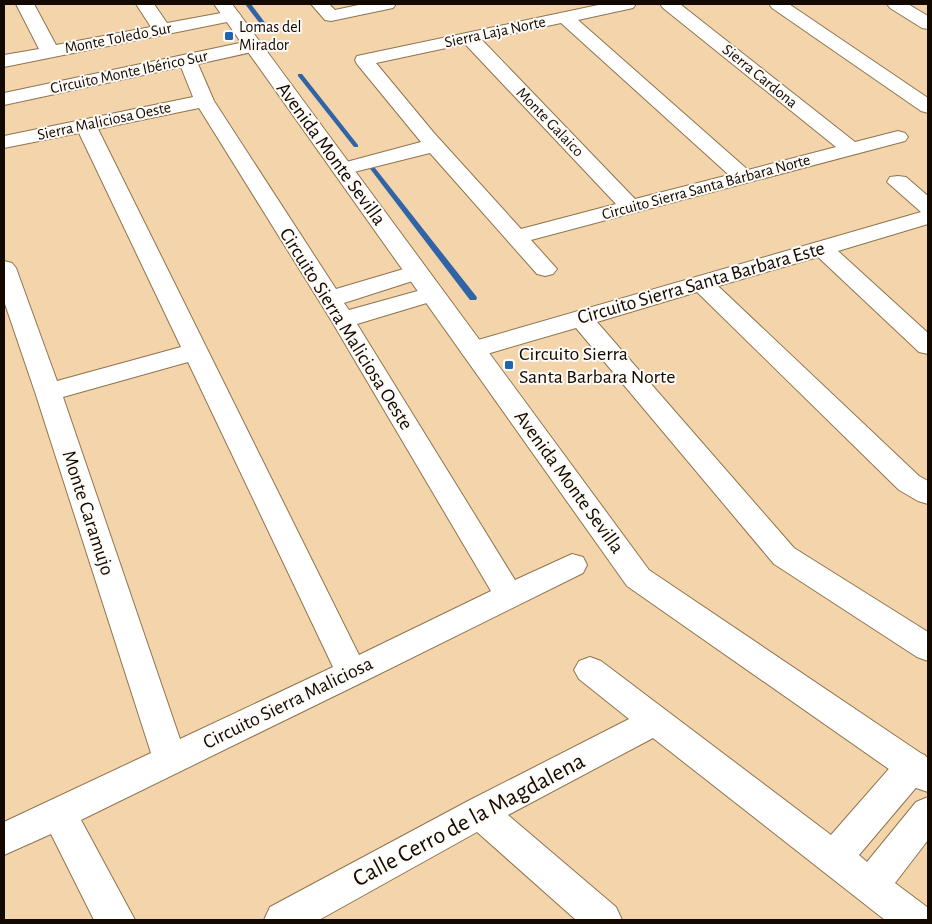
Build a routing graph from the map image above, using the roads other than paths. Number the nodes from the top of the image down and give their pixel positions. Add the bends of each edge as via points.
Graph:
1 (25, 4) edge
2 (145, 4) edge
3 (387, 4) edge
4 (627, 4) edge
5 (669, 4) edge
6 (778, 4) edge
7 (896, 4) edge
8 (228, 10) edge
9 (326, 10) edge
10 (564, 18) junction
11 (928, 24) edge
12 (162, 30) junction
13 (469, 38) junction
14 (254, 46) junction
15 (50, 52) junction
16 (187, 60) junction
17 (4, 61) edge
18 (4, 99) edge
19 (204, 101) junction
20 (928, 107) edge
21 (85, 124) junction
22 (898, 137) dead end
23 (431, 141) junction
24 (4, 142) edge
25 (851, 149) junction
26 (339, 164) junction
27 (744, 177) junction
28 (898, 182) dead end
29 (631, 207) junction
30 (928, 207) edge
31 (928, 217) edge
32 (515, 237) junction
33 (822, 248) junction
34 (4, 268) edge
35 (545, 269) dead end
36 (417, 272) junction
37 (701, 283) junction
38 (432, 294) junction
39 (330, 298) junction
40 (581, 318) junction
41 (343, 320) junction
42 (928, 346) edge
43 (473, 350) junction
44 (197, 351) junction
45 (48, 392) junction
46 (928, 494) edge
47 (572, 565) dead end
48 (508, 596) junction
49 (928, 648) edge
50 (590, 670) dead end
51 (352, 673) junction
52 (655, 721) junction
53 (170, 760) junction
54 (920, 772) edge
55 (480, 812) junction
56 (59, 813) junction
57 (928, 813) edge
58 (4, 839) edge
59 (833, 859) junction
60 (869, 887) junction
61 (116, 920) edge
62 (283, 920) edge
63 (604, 920) edge
64 (914, 920) edge

1 - 15 street
2 - 12 street
3 - 9 street
4 - 10 street, Sierra Laja Norte
5 - 25 street, Sierra Cardona
6 - 20 street
7 - 11 street
8 - 12 street, Monte Toledo Sur
8 - 14 street, Avenida Monte Sevilla
10 - 13 street, Sierra Laja Norte
10 - 27 street
12 - 15 street, Monte Toledo Sur
13 - 23 street, Sierra Laja Norte via 364,60
13 - 29 street, Monte Galaico
14 - 16 street, Circuito Monte Ibérico Sur
14 - 26 street, Avenida Monte Sevilla
15 - 17 street, Monte Toledo Sur
16 - 18 street, Circuito Monte Ibérico Sur
16 - 19 street, Circuito Sierra Maliciosa Oeste
19 - 21 street, Sierra Maliciosa Oeste
19 - 39 street, Circuito Sierra Maliciosa Oeste
21 - 24 street, Sierra Maliciosa Oeste
21 - 44 street
22 - 25 street, Circuito Sierra Santa Bárbara Norte
23 - 26 street
23 - 32 street
25 - 27 street, Circuito Sierra Santa Bárbara Norte
26 - 36 street, Avenida Monte Sevilla
27 - 29 street, Circuito Sierra Santa Bárbara Norte
28 - 30 street
29 - 32 street, Circuito Sierra Santa Bárbara Norte
31 - 33 street, Circuito Sierra Santa Barbara Este
32 - 35 street
33 - 37 street, Circuito Sierra Santa Barbara Este
33 - 42 street
34 - 45 street, Monte Caramujo
36 - 38 street, Avenida Monte Sevilla
36 - 39 street
37 - 40 street, Circuito Sierra Santa Barbara Este
37 - 46 street via 909,483
38 - 41 street
38 - 43 street, Avenida Monte Sevilla
39 - 41 street, Circuito Sierra Maliciosa Oeste
40 - 43 street, Circuito Sierra Santa Barbara Este
40 - 49 street via 784,556
41 - 48 street, Circuito Sierra Maliciosa Oeste
43 - 54 street, Avenida Monte Sevilla via 638,578
44 - 45 street
44 - 51 street
45 - 53 street, Monte Caramujo
47 - 48 street, Circuito Sierra Maliciosa
48 - 51 street, Circuito Sierra Maliciosa
50 - 52 street
51 - 53 street, Circuito Sierra Maliciosa
52 - 55 street, Calle Cerro de la Magdalena
52 - 59 street
53 - 56 street, Circuito Sierra Maliciosa
54 - 59 street
55 - 62 street, Calle Cerro de la Magdalena
55 - 63 street
56 - 58 street, Circuito Sierra Maliciosa
56 - 61 street
57 - 60 street
59 - 60 street
60 - 64 street

